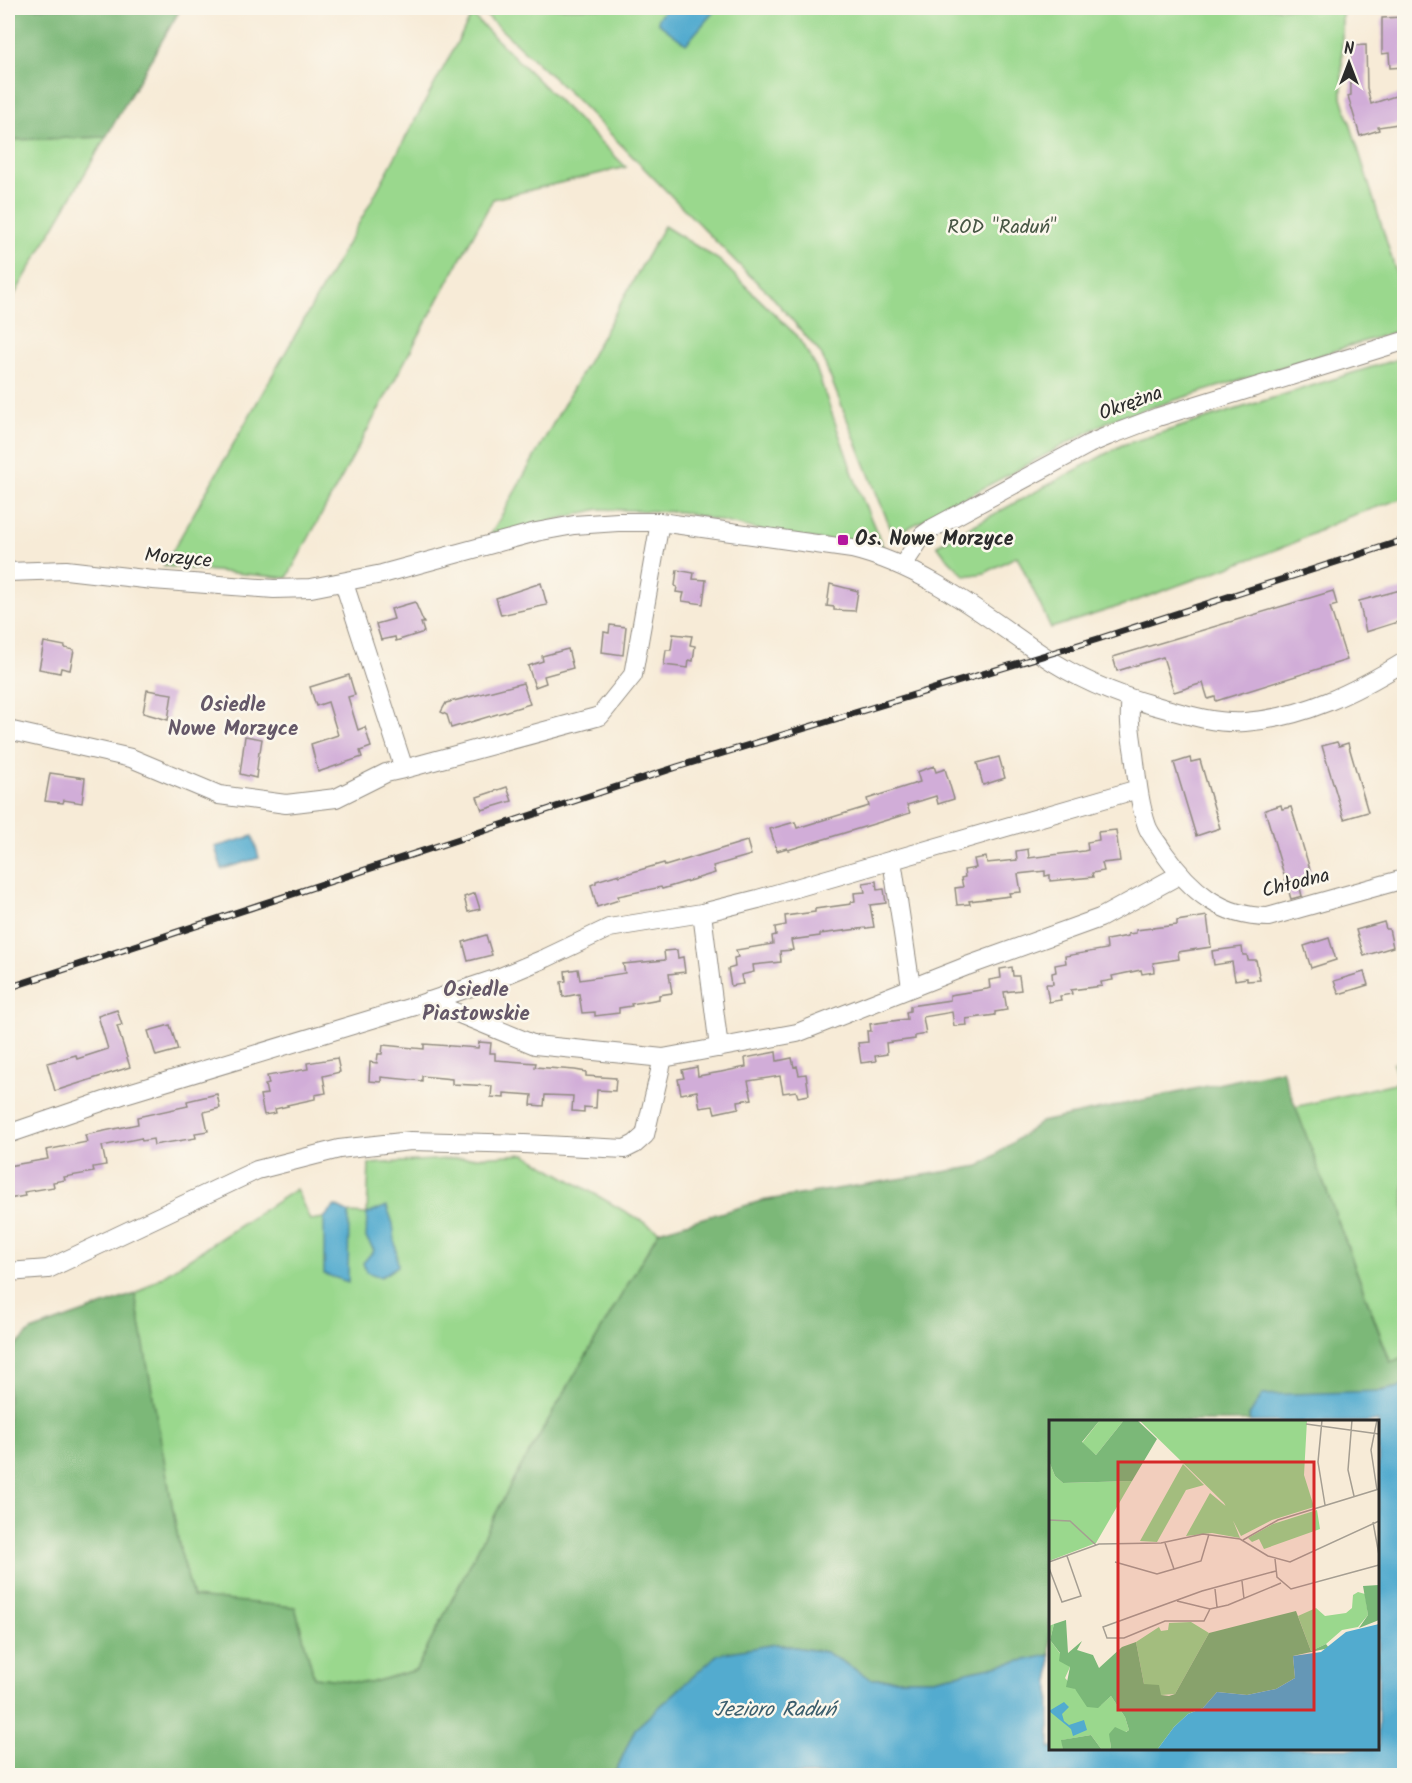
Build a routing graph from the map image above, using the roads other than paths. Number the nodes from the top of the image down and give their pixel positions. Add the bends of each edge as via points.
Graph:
1 (1404, 341) edge
2 (660, 522) junction
3 (903, 565) junction
4 (8, 572) edge
5 (344, 583) junction
6 (1404, 662) edge
7 (1131, 699) junction
8 (8, 730) edge
9 (404, 769) junction
10 (1138, 789) junction
11 (892, 860) junction
12 (1179, 875) junction
13 (1404, 879) edge
14 (702, 912) junction
15 (911, 987) junction
16 (428, 1001) junction
17 (719, 1048) junction
18 (663, 1058) junction
19 (8, 1134) edge
20 (8, 1272) edge

1 - 3 street, Okrężna via 1158,417 1089,444 933,528 923,535
2 - 3 street, Morzyce via 852,549
2 - 5 street, Morzyce via 574,525 536,532
2 - 9 street via 633,675 600,716
3 - 7 street, Morzyce via 1081,679
4 - 5 street, Morzyce via 66,570 274,589
5 - 9 street
6 - 7 street, Morzyce via 1363,687 1317,706 1244,722 1188,716
7 - 10 street, Chłodna via 1128,713
8 - 9 street via 130,758 219,795 286,804 336,798 386,773
10 - 11 street
10 - 12 street, Chłodna via 1148,828
11 - 14 street
11 - 15 street
12 - 13 street, Chłodna via 1208,900 1252,917 1268,917
12 - 15 street via 1100,918
14 - 16 street via 609,928 527,966
14 - 17 street
15 - 17 street via 797,1033
16 - 18 street via 535,1045
16 - 19 street
17 - 18 street
18 - 20 street via 645,1135 625,1149 411,1141 339,1149 257,1170 48,1269

